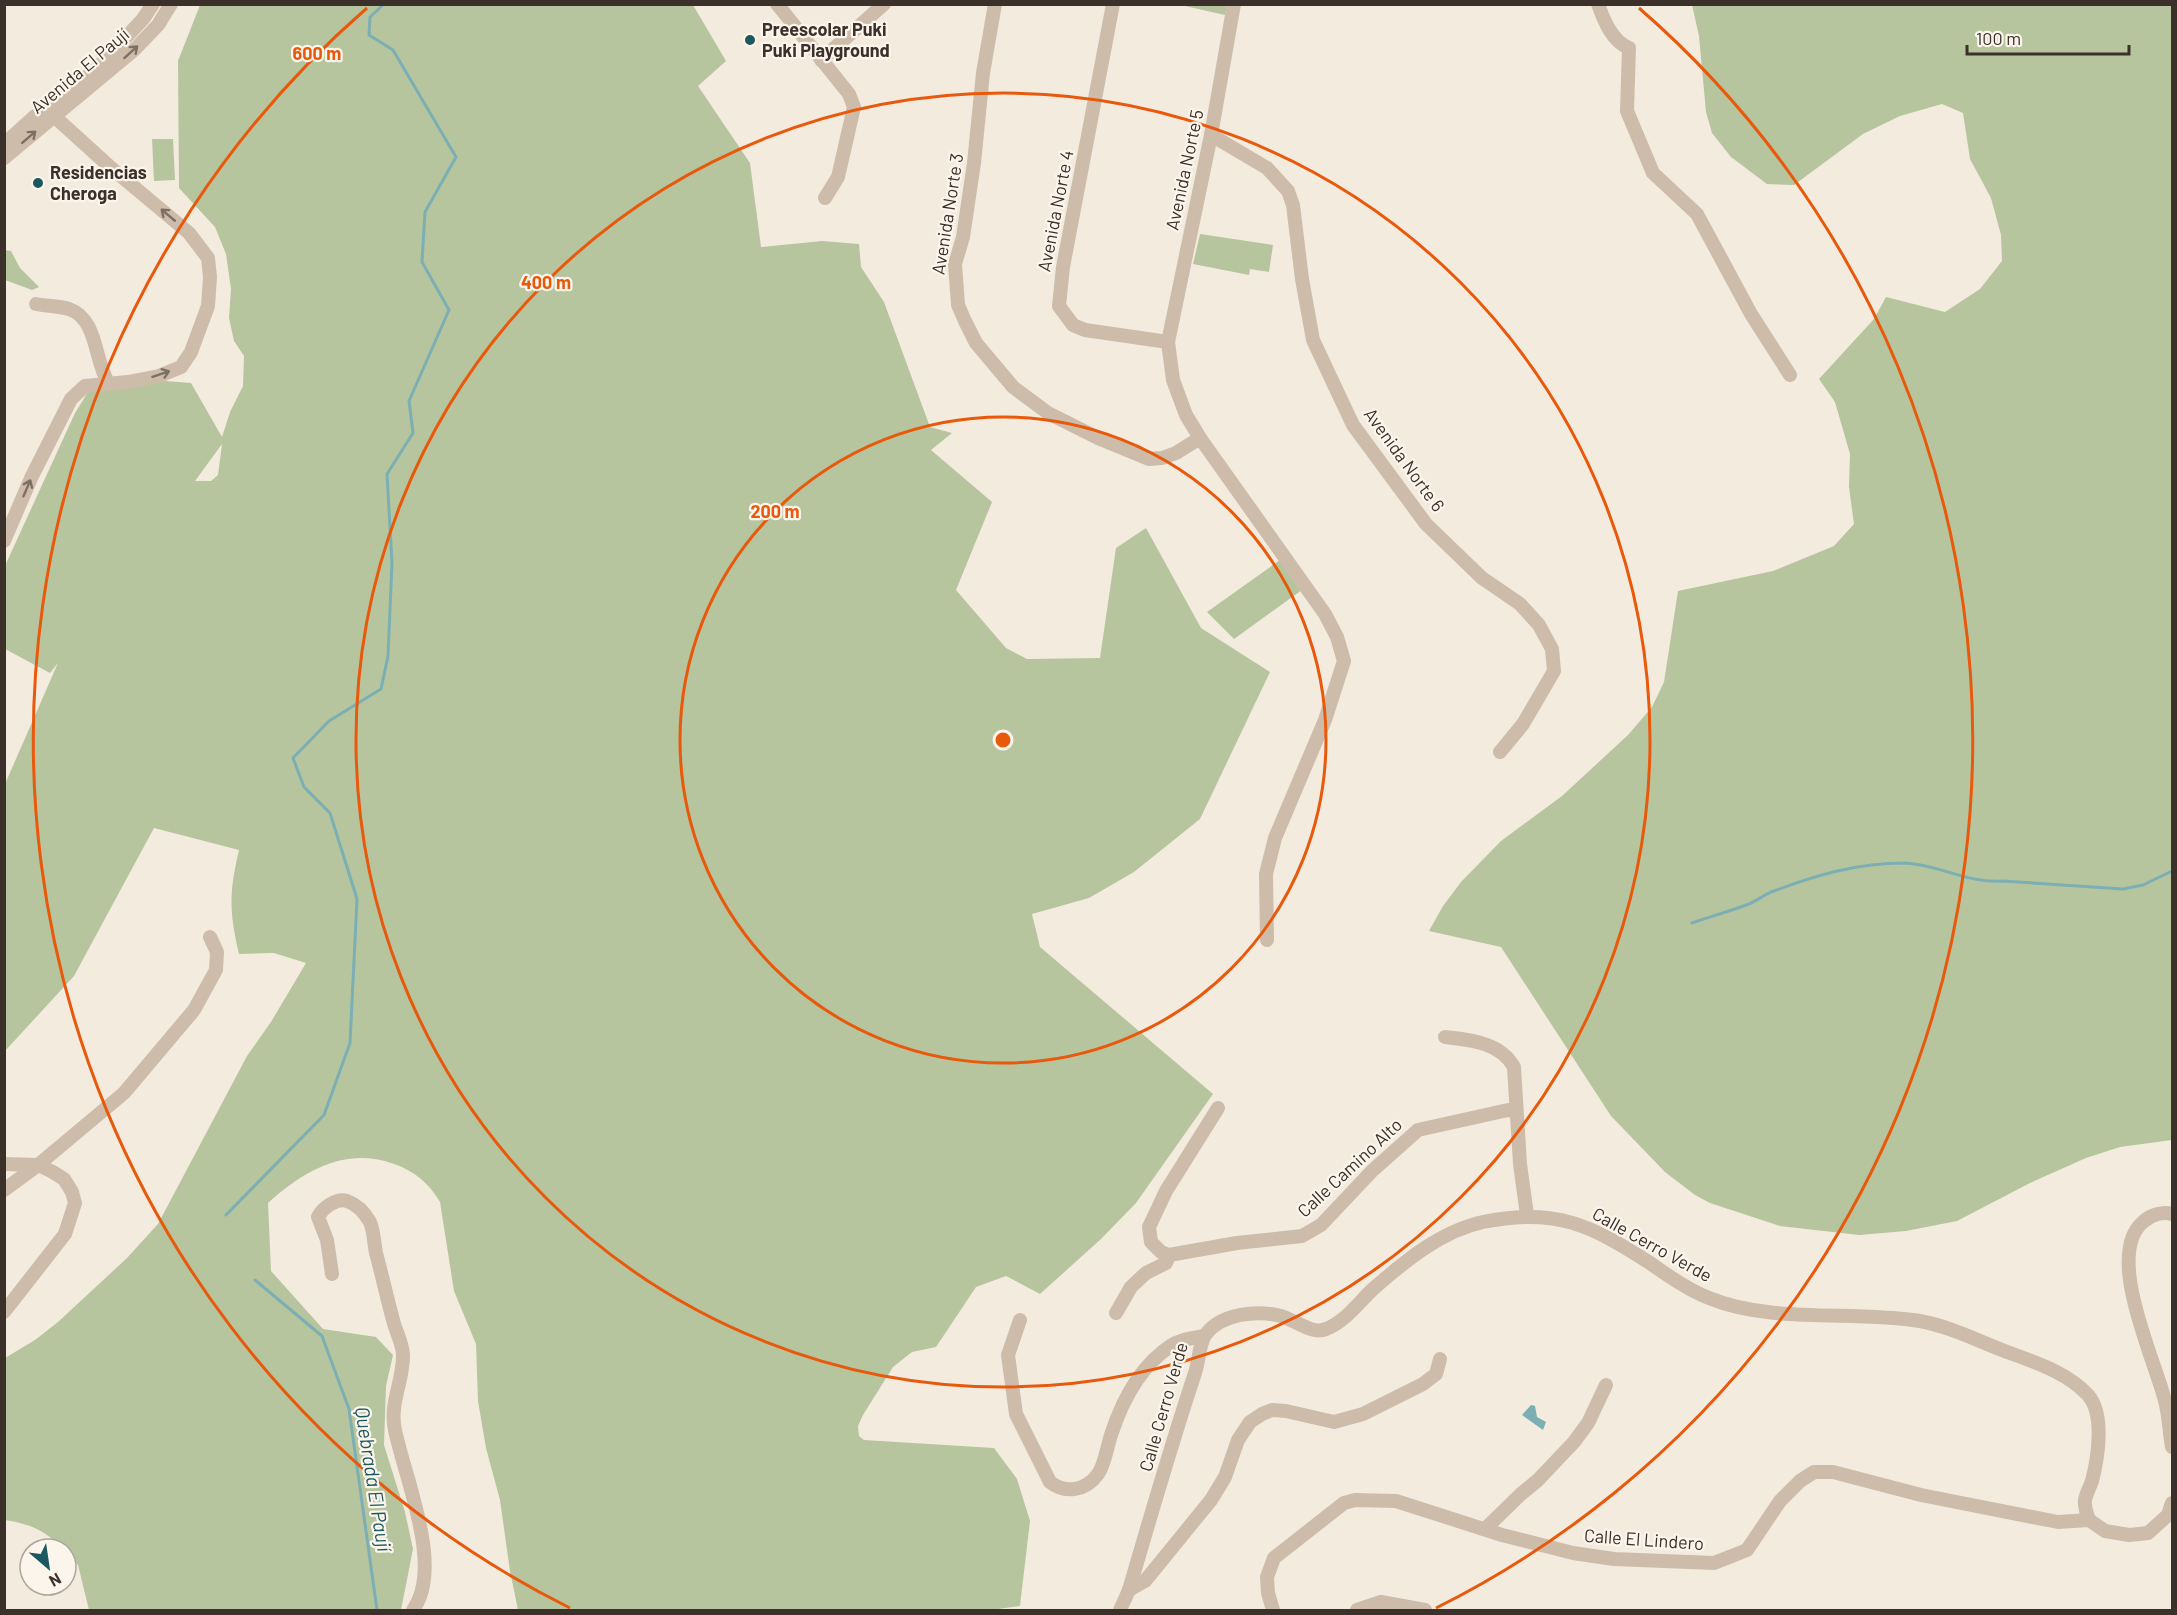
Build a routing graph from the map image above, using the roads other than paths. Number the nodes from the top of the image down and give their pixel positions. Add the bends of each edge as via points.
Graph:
1 (153, 4) edge
2 (171, 4) edge
3 (777, 4) edge
4 (884, 4) edge
5 (995, 4) edge
6 (1113, 4) edge
7 (1234, 4) edge
8 (1598, 4) edge
9 (820, 60) junction
10 (49, 112) junction
11 (1211, 135) junction
12 (4, 144) edge
13 (4, 158) edge
14 (825, 198) dead end
15 (36, 304) dead end
16 (1168, 342) junction
17 (1790, 375) dead end
18 (108, 382) junction
19 (1200, 438) junction
20 (4, 541) edge
21 (1500, 752) dead end
22 (210, 937) dead end
23 (1267, 940) dead end
24 (1445, 1036) dead end
25 (1218, 1108) dead end
26 (1516, 1112) junction
27 (4, 1164) edge
28 (38, 1165) junction
29 (4, 1190) edge
30 (2172, 1214) edge
31 (1527, 1215) junction
32 (1169, 1255) junction
33 (332, 1274) dead end
34 (4, 1312) edge
35 (1116, 1312) dead end
36 (1020, 1320) dead end
37 (1203, 1336) junction
38 (1440, 1359) dead end
39 (1606, 1385) dead end
40 (2172, 1447) edge
41 (2172, 1503) edge
42 (2089, 1520) junction
43 (1485, 1529) junction
44 (1129, 1590) junction
45 (413, 1611) edge
46 (1120, 1611) edge
47 (1273, 1611) edge
48 (1357, 1611) edge
49 (1425, 1611) edge

1 - 10 street, Avenida El Paují via 110,55
10 -> 2 street, Avenida El Paují via 135,49 158,26
3 - 9 street
4 - 9 street
5 - 19 street, Avenida Norte 3 via 963,237 955,264 958,305 965,321 976,343 1013,387 1048,414 1088,434 1149,459 1176,453
6 - 16 street, Avenida Norte 4 via 1059,306 1073,325 1085,330
7 - 11 street, Avenida Norte 5
8 - 17 street via 1616,38 1629,48 1627,111 1653,173 1697,214 1751,314
9 - 14 street via 849,94 854,107 838,177
10 - 12 street, Avenida El Paují
13 -> 10 street, Avenida El Paují
18 -> 10 street via 159,376 181,367 191,352 208,306 208,258 189,233
11 - 16 street, Avenida Norte 5
11 - 21 street, Avenida Norte 6 via 1267,168 1288,191 1313,340 1353,425 1426,524 1482,578 1520,604 1539,625 1552,649 1554,671 1524,724
15 - 18 street via 70,310 81,317 89,327
16 - 19 street via 1173,380
20 -> 18 street via 71,399 85,386
19 - 23 street via 1325,614 1344,661 1325,720 1275,838 1266,874
22 - 28 street via 217,952 216,970 194,1010 124,1093
24 - 26 street via 1488,1044 1510,1060 1514,1067
25 - 32 street via 1166,1191 1149,1227 1151,1242
26 - 31 street
26 - 32 street, Calle Camino Alto via 1508,1110 1418,1130 1322,1224 1302,1236
27 - 28 street
28 - 29 street
28 - 34 street via 64,1179 75,1203 65,1234
30 - 40 street via 2148,1217 2137,1227 2130,1239 2127,1267 2165,1399
31 - 37 street, Calle Cerro Verde via 1482,1222 1447,1234 1325,1330 1313,1330 1280,1316 1255,1314 1232,1316
31 - 42 street, Calle Cerro Verde via 1556,1217 1593,1229 1709,1298 1760,1310 1920,1321 1951,1329 2060,1373 2091,1398 2097,1414 2098,1449 2084,1503
32 - 35 street via 1166,1263 1146,1273 1131,1287
33 - 45 street via 327,1240 318,1217 325,1207 341,1200 362,1209 371,1224 401,1341 403,1356 393,1413 412,1490 426,1575
36 - 37 street via 1008,1355 1016,1414 1050,1482 1068,1490 1079,1488 1098,1474 1118,1413 1150,1364 1174,1343
37 - 44 street, Calle Cerro Verde
38 - 44 street via 1436,1374 1423,1384 1363,1414 1334,1422 1272,1410 1250,1422 1210,1500 1152,1574
39 - 43 street via 1574,1442
41 - 42 street, Calle El Lindero via 2168,1515 2148,1533 2105,1531
42 - 43 street, Calle El Lindero via 2058,1522 1921,1495 1833,1472 1814,1472 1780,1501 1747,1550 1714,1563 1573,1553
43 - 47 street, Calle El Lindero via 1396,1501 1344,1503 1274,1558 1267,1577
44 - 46 street, Calle Cerro Verde
48 - 49 street via 1381,1602

